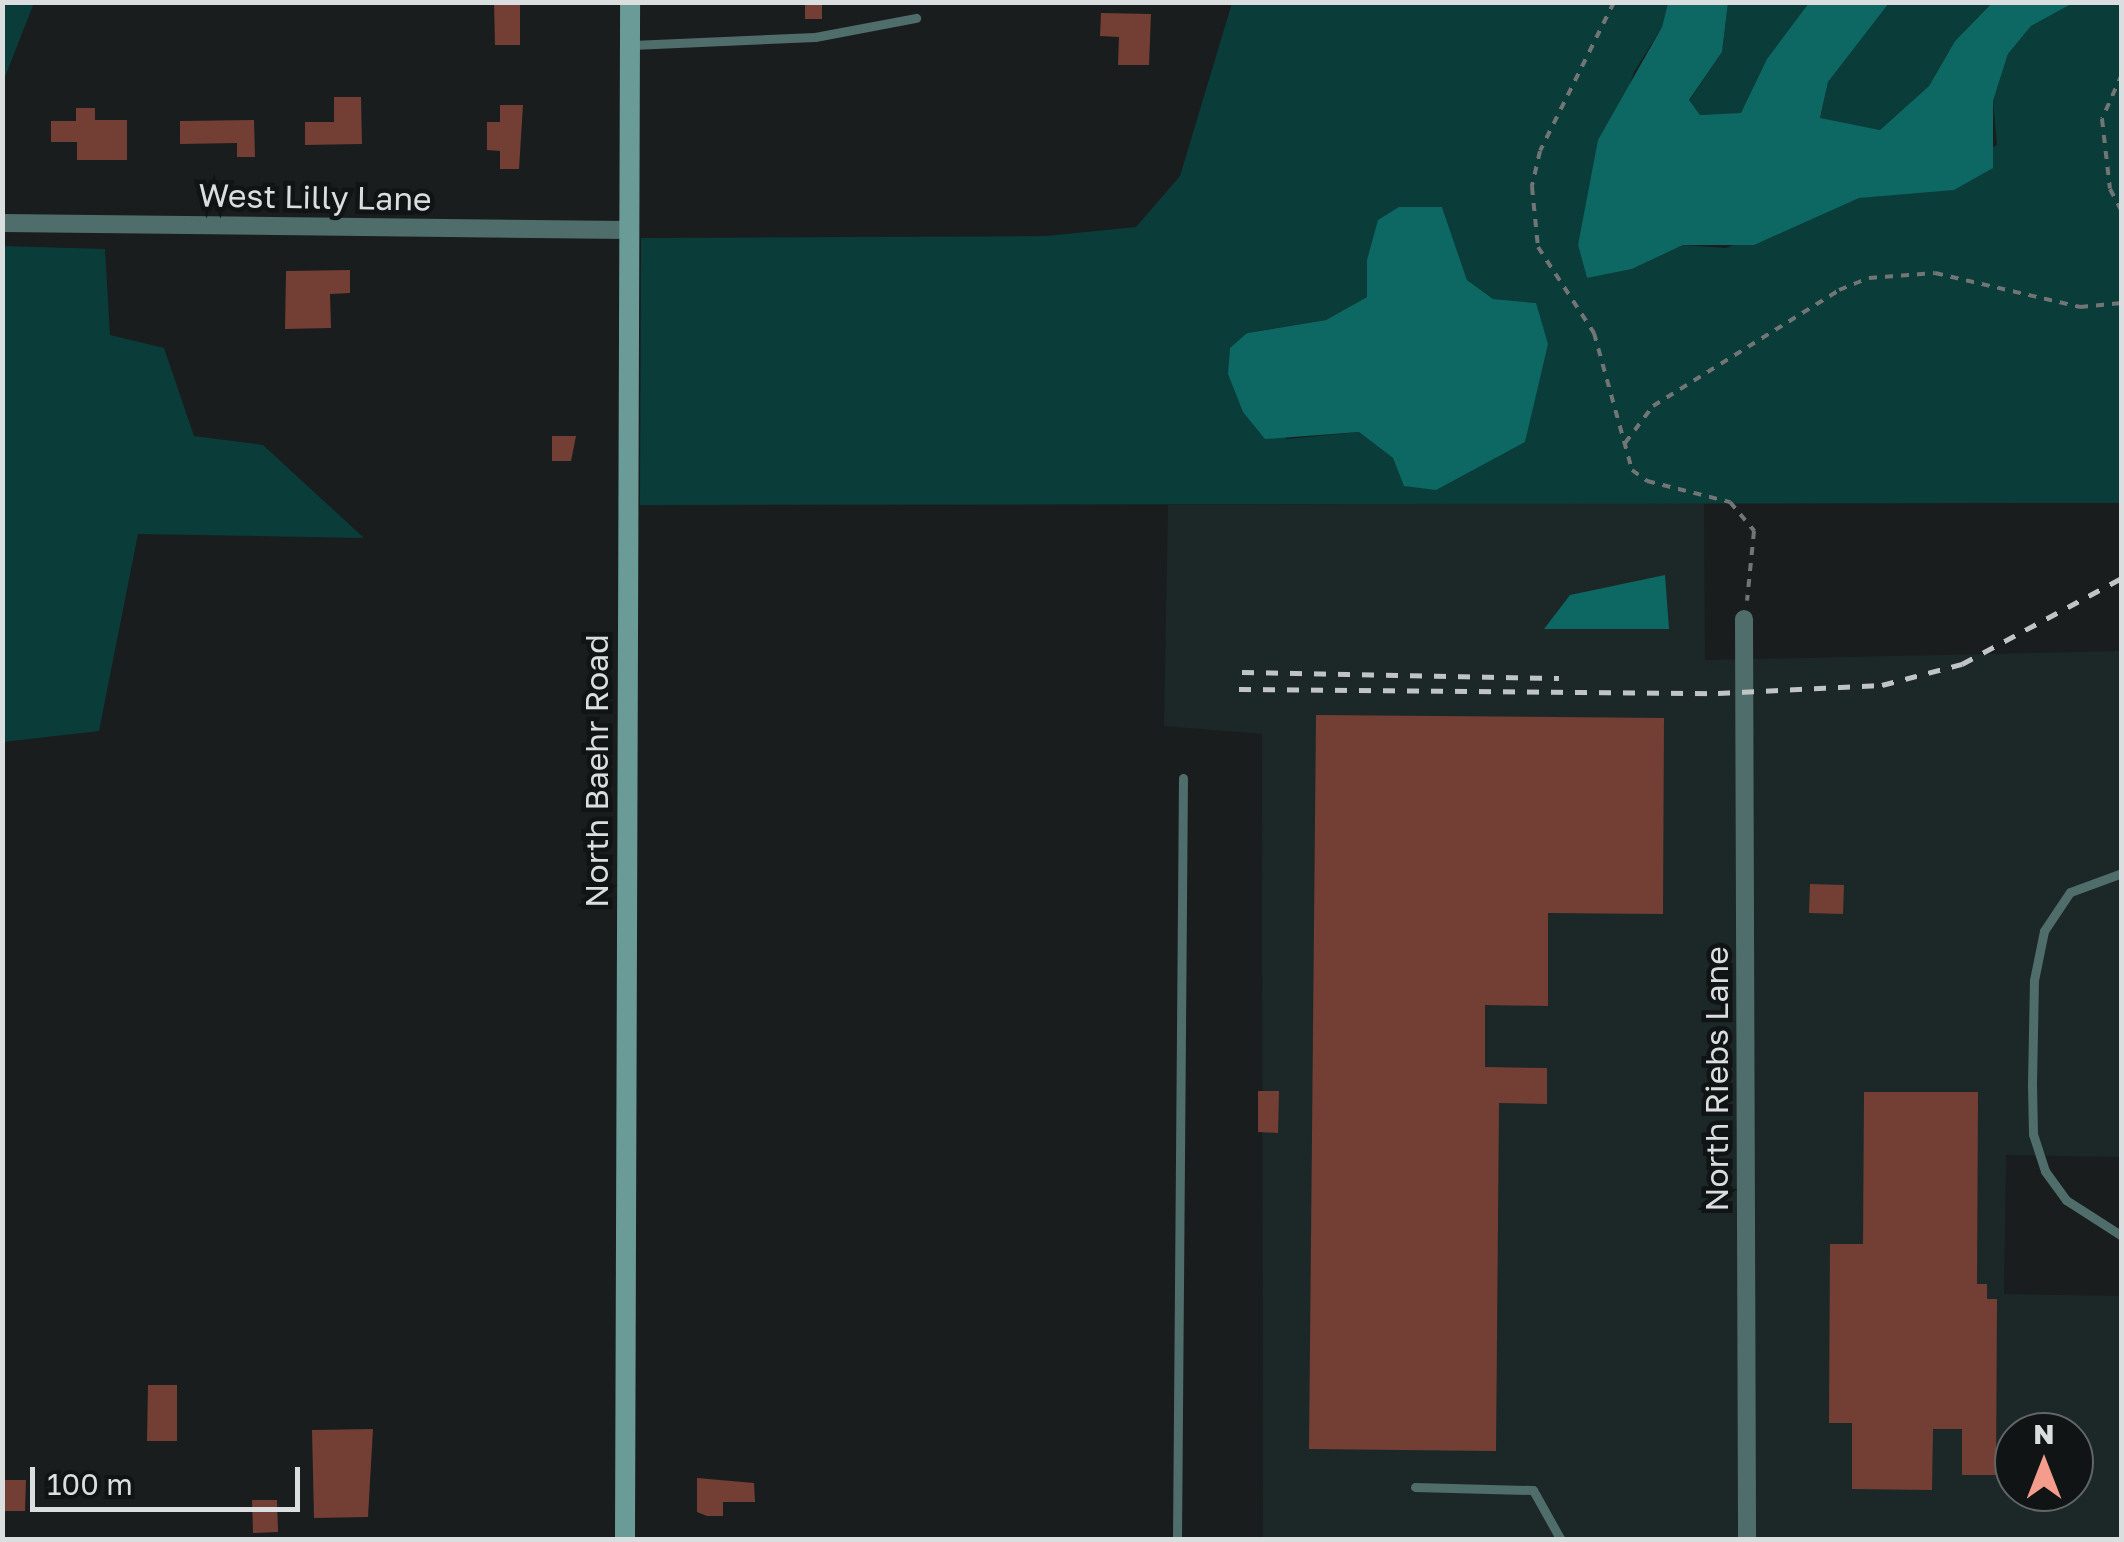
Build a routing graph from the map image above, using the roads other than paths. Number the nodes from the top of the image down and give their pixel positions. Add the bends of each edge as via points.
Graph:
1 (630, 2) edge
2 (916, 18) dead end
3 (629, 45) junction
4 (2, 224) edge
5 (627, 230) junction
6 (1744, 619) road end
7 (1182, 778) dead end
8 (2122, 873) edge
9 (2122, 1236) edge
10 (1415, 1487) dead end
11 (625, 1540) edge
12 (1178, 1540) edge
13 (1560, 1540) edge
14 (1748, 1540) edge

1 - 3 street, North Baehr Road
2 - 3 lane via 815,37
3 - 5 street, North Baehr Road
4 - 5 street, West Lilly Lane
5 - 11 street, North Baehr Road
6 - 14 street, North Riebs Lane
7 - 12 lane
8 - 9 lane via 2070,892 2044,932 2034,980 2032,1085 2044,1171 2066,1200
10 - 13 lane via 1534,1490

